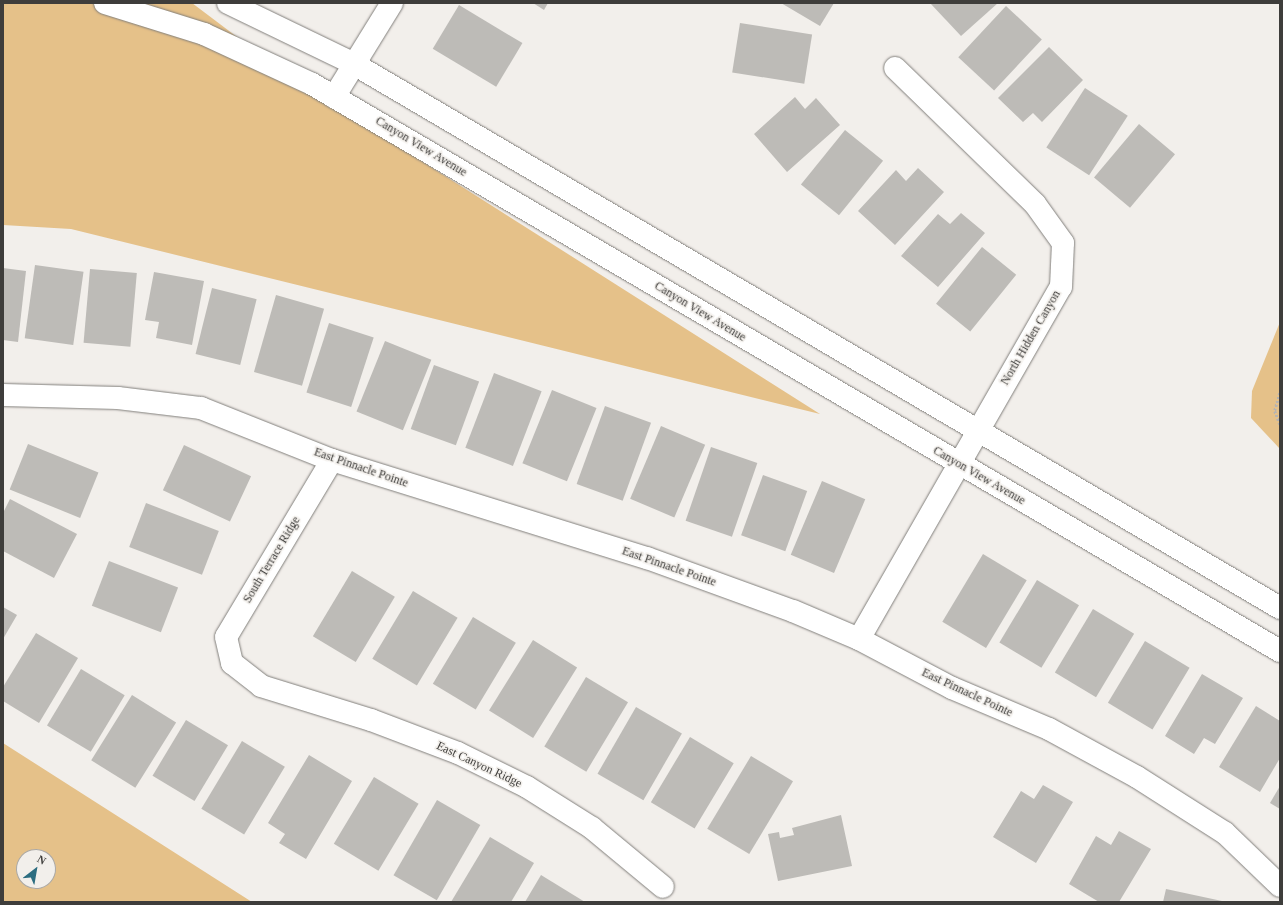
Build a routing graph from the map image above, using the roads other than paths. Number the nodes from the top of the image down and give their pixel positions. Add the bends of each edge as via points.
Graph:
1 (105, 3) edge
2 (228, 3) edge
3 (392, 3) edge
4 (354, 64) junction
5 (895, 68) dead end
6 (334, 97) junction
7 (3, 395) edge
8 (978, 430) junction
9 (332, 460) junction
10 (959, 464) junction
11 (1280, 608) edge
12 (859, 639) junction
13 (1280, 651) edge
14 (232, 663) joint
15 (1280, 886) edge
16 (663, 887) dead end

1 - 6 street, Canyon View Avenue via 204,34 277,66
2 - 4 street
3 - 4 street
4 - 6 street
4 - 8 street
5 - 8 street, North Hidden Canyon via 1035,204 1063,243 1061,287
6 - 10 street, Canyon View Avenue
7 - 9 street, East Pinnacle Pointe via 118,398 201,408
8 - 10 street, North Hidden Canyon
8 - 11 street
9 - 12 street, East Pinnacle Pointe via 647,558 793,611
9 - 14 street, South Terrace Ridge via 226,637
10 - 12 street, North Hidden Canyon
10 - 13 street, Canyon View Avenue
12 - 15 street, East Pinnacle Pointe via 952,688 1049,729 1137,777 1225,833
14 - 16 street, East Canyon Ridge via 261,686 371,720 458,752 527,787 592,828

